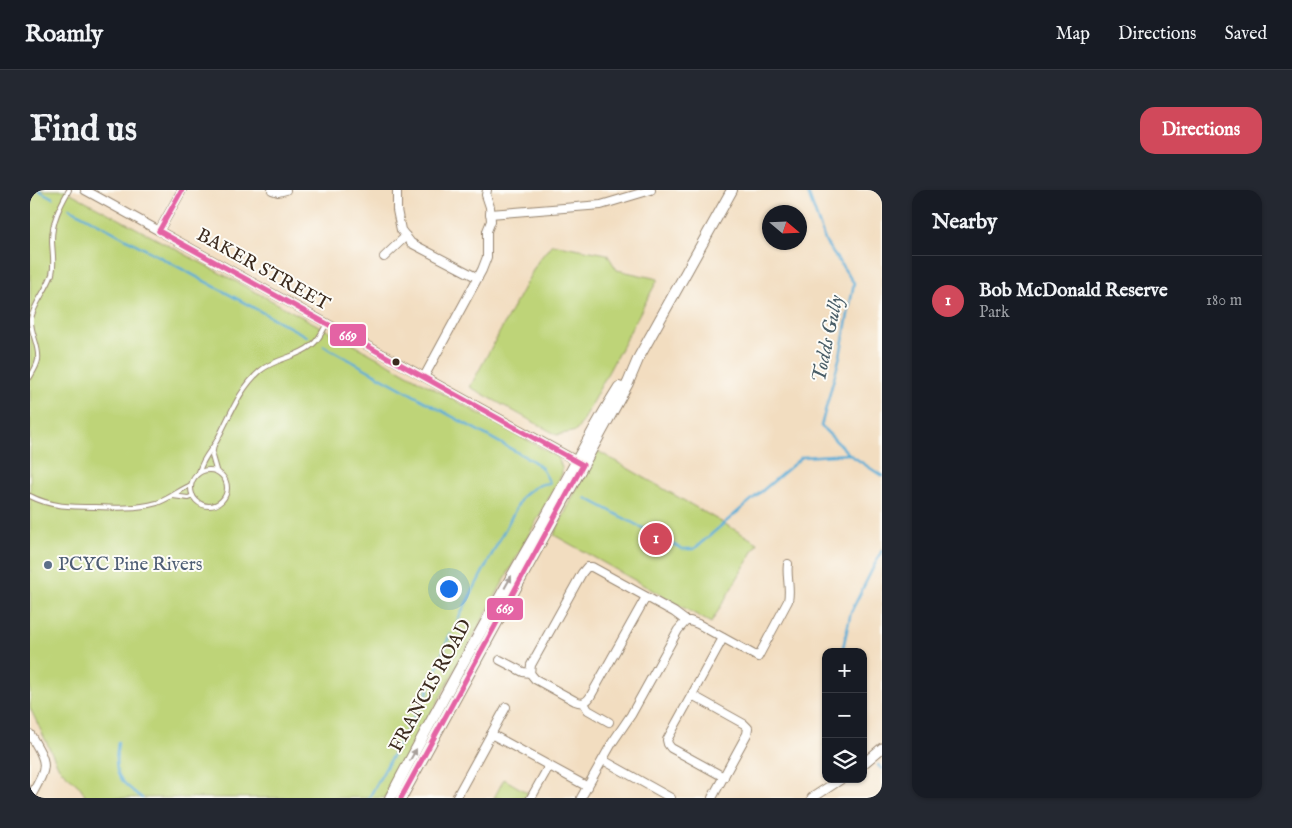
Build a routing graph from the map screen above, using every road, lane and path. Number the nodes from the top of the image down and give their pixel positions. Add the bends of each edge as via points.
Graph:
1 (69, 190) edge
2 (85, 190) edge
3 (182, 190) edge
4 (272, 190) edge
5 (286, 190) edge
6 (397, 190) edge
7 (487, 190) edge
8 (650, 190) edge
9 (732, 190) edge
10 (490, 214) junction
11 (159, 231) junction
12 (406, 236) junction
13 (384, 257) dead end
14 (478, 278) junction
15 (327, 323) junction
16 (30, 377) edge
17 (424, 377) junction
18 (214, 445) junction
19 (580, 463) junction
20 (216, 470) junction
21 (199, 472) junction
22 (191, 485) junction
23 (30, 496) edge
24 (173, 496) junction
25 (193, 496) junction
26 (788, 564) dead end
27 (646, 596) junction
28 (686, 621) junction
29 (723, 638) junction
30 (500, 660) dead end
31 (530, 673) junction
32 (692, 694) junction
33 (584, 703) junction
34 (506, 707) dead end
35 (609, 722) dead end
36 (30, 734) edge
37 (491, 734) junction
38 (882, 748) edge
39 (603, 760) junction
40 (867, 761) edge
41 (549, 766) junction
42 (724, 777) junction
43 (835, 783) edge
44 (588, 787) junction
45 (30, 798) edge
46 (390, 798) edge
47 (402, 798) edge
48 (456, 798) edge
49 (531, 798) edge
50 (581, 798) edge
51 (671, 798) edge
52 (712, 798) edge
53 (812, 798) edge

1 - 16 lane via 53,224 52,275 31,319 38,353
2 - 11 street, BAKER STREET
3 - 11 street
4 - 5 street
6 - 12 street via 397,210 401,230
7 - 10 street
8 - 10 street via 601,206
9 - 19 main road, FRANCIS ROAD via 640,357 603,412
10 - 14 street via 486,258
11 - 15 street, BAKER STREET
12 - 13 street
12 - 14 street via 411,243
14 - 17 street
15 - 17 street, BAKER STREET
15 - 18 lane via 312,345 268,365 254,378 238,399
17 - 19 street, BAKER STREET
18 - 20 lane via 212,456
18 - 21 lane
46 -> 19 main road, FRANCIS ROAD via 507,583
19 - 47 main road, FRANCIS ROAD
20 - 21 lane
20 - 25 lane via 228,484 224,499 216,505 206,506
21 - 22 lane
22 - 24 lane
22 - 25 lane
23 - 24 lane via 62,506 128,508 146,506
24 - 25 lane
26 - 29 street via 788,601 758,657
27 - 28 street
27 - 31 street via 592,567 586,567 531,665
27 - 33 street
28 - 29 street via 695,622
28 - 39 street
29 - 32 street
30 - 31 street
31 - 33 street via 535,679
32 - 42 street via 748,728
32 - 42 street via 667,740 668,744
33 - 35 street via 588,710
34 - 37 street
36 - 45 street via 44,760 44,769
37 - 41 street
37 - 48 street
38 - 40 street
39 - 44 street
39 - 51 street
41 - 44 street
41 - 49 street
42 - 52 street
43 - 53 street
44 - 50 street

